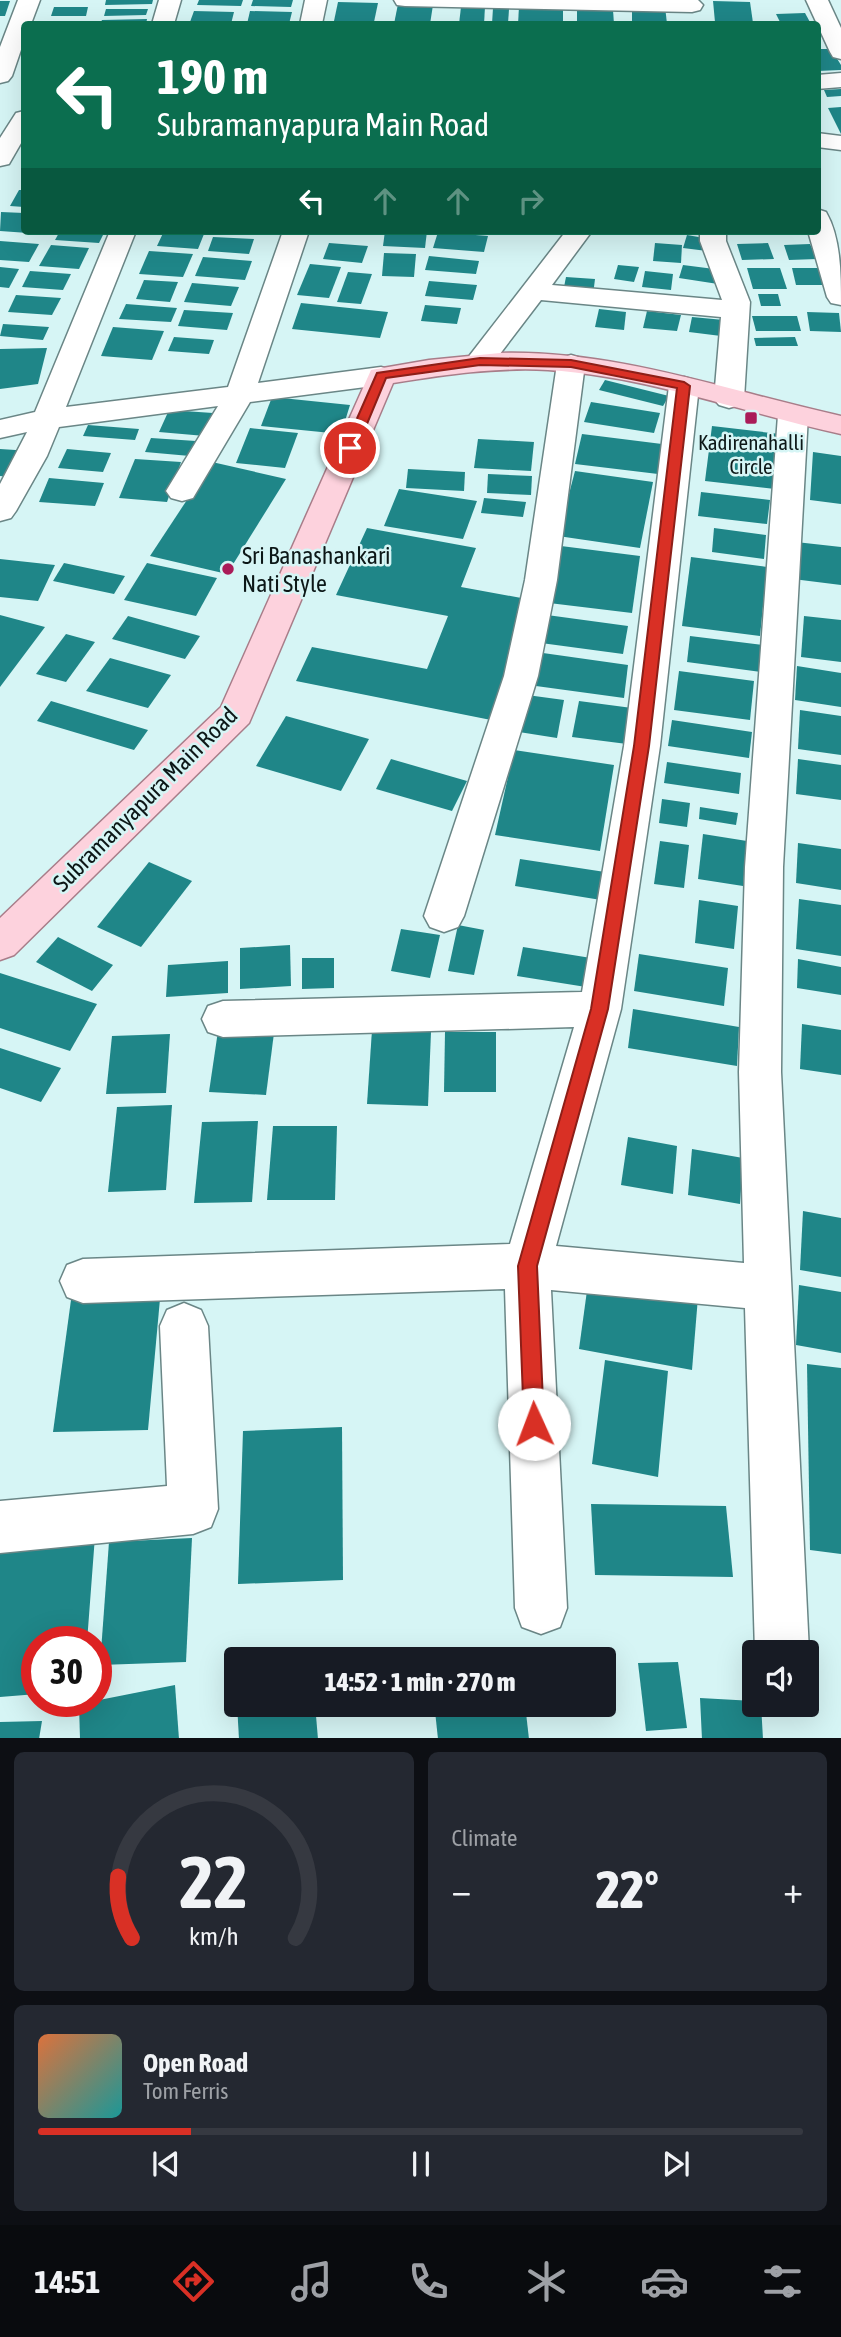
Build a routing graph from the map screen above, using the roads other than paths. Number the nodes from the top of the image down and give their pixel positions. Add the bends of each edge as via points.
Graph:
1 (29, 0) edge
2 (170, 0) edge
3 (316, 0) edge
4 (405, 0) edge
5 (817, 0) edge
6 (690, 10) edge
7 (164, 21) edge
8 (312, 21) edge
9 (841, 52) edge
10 (0, 76) edge
11 (841, 80) edge
12 (821, 82) edge
13 (0, 83) edge
14 (21, 83) edge
15 (21, 123) edge
16 (821, 140) edge
17 (841, 143) edge
18 (9, 145) edge
19 (821, 230) edge
20 (121, 235) edge
21 (295, 235) edge
22 (576, 235) edge
23 (713, 235) edge
24 (534, 291) junction
25 (841, 297) edge
26 (736, 310) junction
27 (480, 361) junction
28 (571, 364) junction
29 (381, 376) junction
30 (684, 386) junction
31 (240, 393) junction
32 (729, 399) junction
33 (793, 415) junction
34 (46, 419) junction
35 (841, 425) edge
36 (0, 429) edge
37 (182, 491) dead end
38 (0, 511) edge
39 (444, 916) dead end
40 (0, 943) edge
41 (600, 1009) junction
42 (223, 1019) dead end
43 (527, 1266) junction
44 (83, 1281) dead end
45 (766, 1287) junction
46 (184, 1326) dead end
47 (0, 1527) edge
48 (541, 1608) dead end
49 (781, 1640) edge

1 - 10 street
2 - 7 street
3 - 8 street
4 - 6 street
5 - 9 street
11 - 12 street
13 - 14 street
15 - 18 street
16 - 17 street
19 - 25 street
20 - 34 street
21 - 31 street
22 - 24 street
23 - 26 street
24 - 26 street
24 - 27 street
26 - 32 street
27 - 28 main road
27 - 29 main road
28 - 30 main road
28 - 39 street via 541,580 521,676
29 - 31 street
29 - 40 main road, Subramanyapura Main Road via 236,714
30 - 32 main road
30 - 41 street via 642,746
31 - 34 street
31 - 37 street
32 - 33 main road
33 - 35 main road
33 - 45 street via 764,867 760,1072
34 - 36 street
34 - 38 street via 32,456
41 - 42 street
41 - 43 street
43 - 44 street
43 - 45 street
43 - 48 street
45 - 49 street
46 - 47 street via 193,1509

